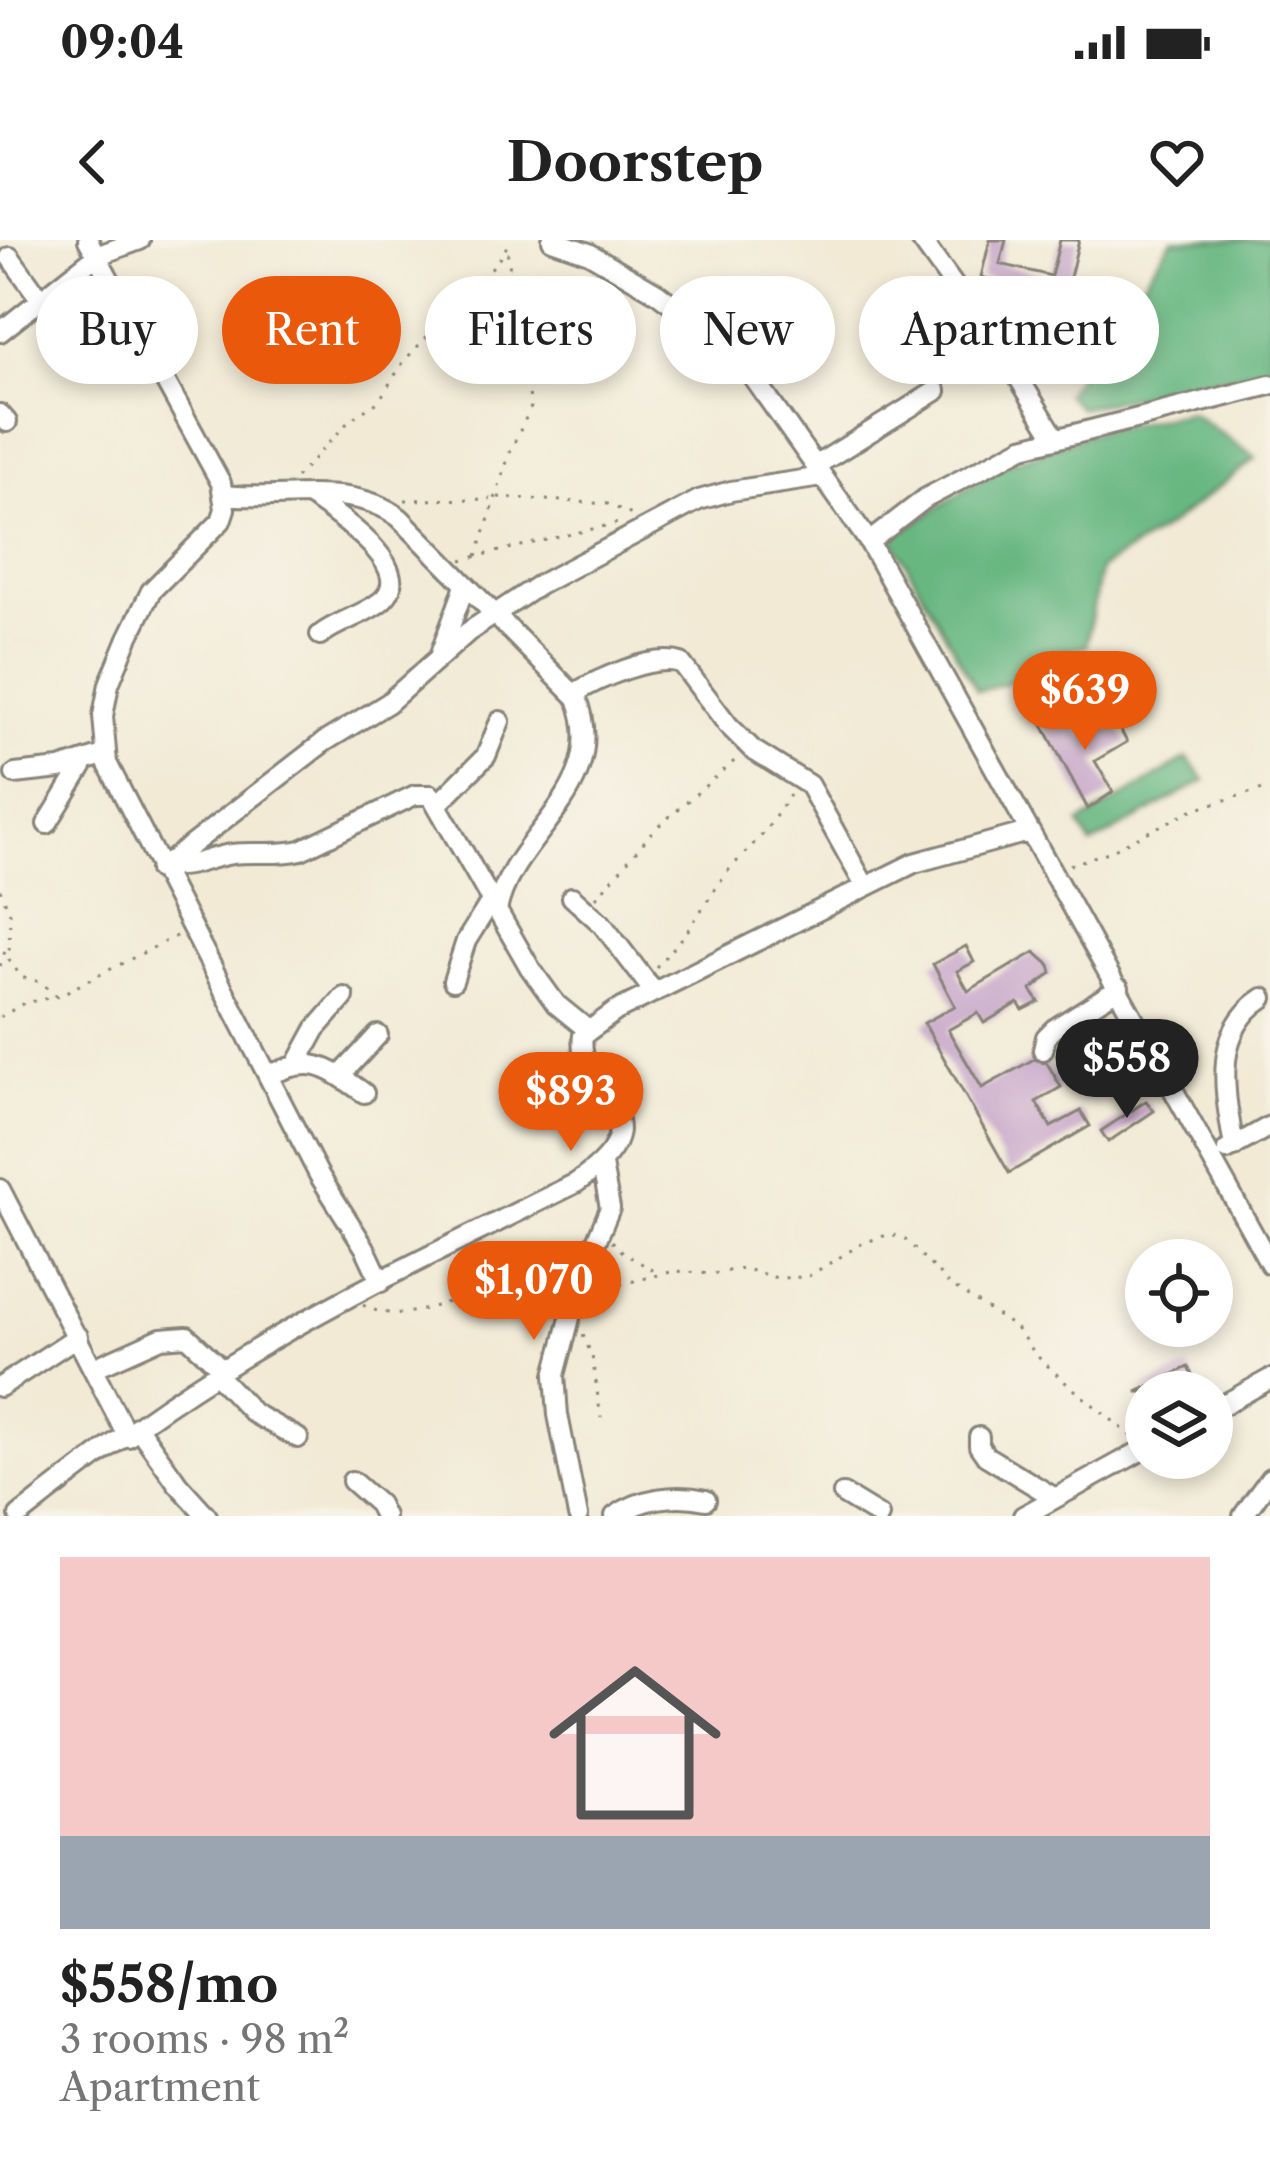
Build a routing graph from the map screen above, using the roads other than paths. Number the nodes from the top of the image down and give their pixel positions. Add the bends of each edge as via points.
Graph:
1 (140, 240) edge
2 (552, 240) edge
3 (921, 240) edge
4 (92, 248) edge
5 (10, 257) dead end
6 (64, 276) edge
7 (36, 294) edge
8 (36, 303) edge
9 (0, 332) edge
10 (1270, 386) edge
11 (936, 391) dead end
12 (1055, 436) junction
13 (818, 472) junction
14 (224, 495) junction
15 (310, 496) junction
16 (869, 542) junction
17 (465, 586) junction
18 (494, 616) junction
19 (320, 635) dead end
20 (440, 654) junction
21 (573, 694) junction
22 (500, 721) dead end
23 (106, 754) junction
24 (85, 762) junction
25 (15, 774) dead end
26 (438, 804) junction
27 (47, 824) dead end
28 (1028, 832) junction
29 (162, 868) junction
30 (865, 886) junction
31 (579, 903) road end
32 (494, 906) junction
33 (453, 981) dead end
34 (649, 985) junction
35 (1119, 988) junction
36 (344, 997) dead end
37 (1263, 998) dead end
38 (1065, 1022) junction
39 (589, 1030) junction
40 (377, 1035) dead end
41 (1144, 1038) junction
42 (1043, 1050) dead end
43 (297, 1064) junction
44 (268, 1076) junction
45 (340, 1076) junction
46 (364, 1093) dead end
47 (1270, 1126) edge
48 (1234, 1147) junction
49 (1213, 1159) junction
50 (602, 1165) junction
51 (0, 1189) edge
52 (1270, 1264) edge
53 (380, 1282) junction
54 (78, 1336) junction
55 (94, 1368) junction
56 (219, 1372) junction
57 (1270, 1379) edge
58 (0, 1387) edge
59 (1233, 1399) edge
60 (134, 1433) junction
61 (979, 1436) dead end
62 (298, 1438) dead end
63 (1125, 1459) edge
64 (1270, 1478) edge
65 (352, 1481) dead end
66 (843, 1494) dead end
67 (1055, 1498) junction
68 (706, 1499) dead end
69 (19, 1516) edge
70 (207, 1516) edge
71 (385, 1516) edge
72 (578, 1516) edge
73 (615, 1516) edge
74 (879, 1516) edge
75 (1023, 1516) edge
76 (1243, 1516) edge

1 - 4 street
2 - 13 street via 623,273 709,332 750,373
3 - 12 street
4 - 6 street
4 - 14 street
5 - 7 street
8 - 9 street
10 - 12 street
11 - 13 street
12 - 16 street via 987,463
13 - 16 street
13 - 18 street via 670,512
14 - 15 street
14 - 23 street via 220,521 151,591 128,638 109,684
15 - 17 street via 380,502
15 - 19 street via 368,543 393,579 381,602
16 - 28 street
17 - 18 street
17 - 20 street
18 - 20 street
18 - 21 street
20 - 29 street via 388,703 324,742
21 - 30 street via 614,674 677,661 750,747 809,785
21 - 32 street via 587,723 585,748 550,823
22 - 26 street via 486,756
23 - 24 street
23 - 29 street
24 - 25 street
24 - 27 street
26 - 29 street via 415,795 282,854
26 - 32 street
28 - 30 street via 914,863
28 - 35 street
29 - 44 street
30 - 34 street
31 - 34 street
32 - 33 street via 466,941
32 - 39 street via 556,1004
34 - 39 street
35 - 38 street
35 - 41 street
36 - 43 street
37 - 48 street via 1232,1034 1224,1089
38 - 41 street via 1101,1062
38 - 42 street via 1046,1036
39 - 50 street via 584,1053 619,1126
40 - 45 street
41 - 49 street
43 - 44 street
43 - 45 street
44 - 53 street
45 - 46 street
47 - 48 street
48 - 49 street
49 - 52 street
50 - 53 street
50 - 72 street via 610,1208 555,1375
51 - 54 street
53 - 56 street
54 - 55 street
54 - 58 street
55 - 56 street via 161,1338 187,1336
55 - 60 street
56 - 60 street
56 - 62 street via 253,1413
57 - 59 street
60 - 69 street
60 - 70 street
61 - 67 street via 986,1456
63 - 67 street
64 - 76 street
65 - 71 street
66 - 74 street
67 - 75 street
68 - 73 street via 640,1502

